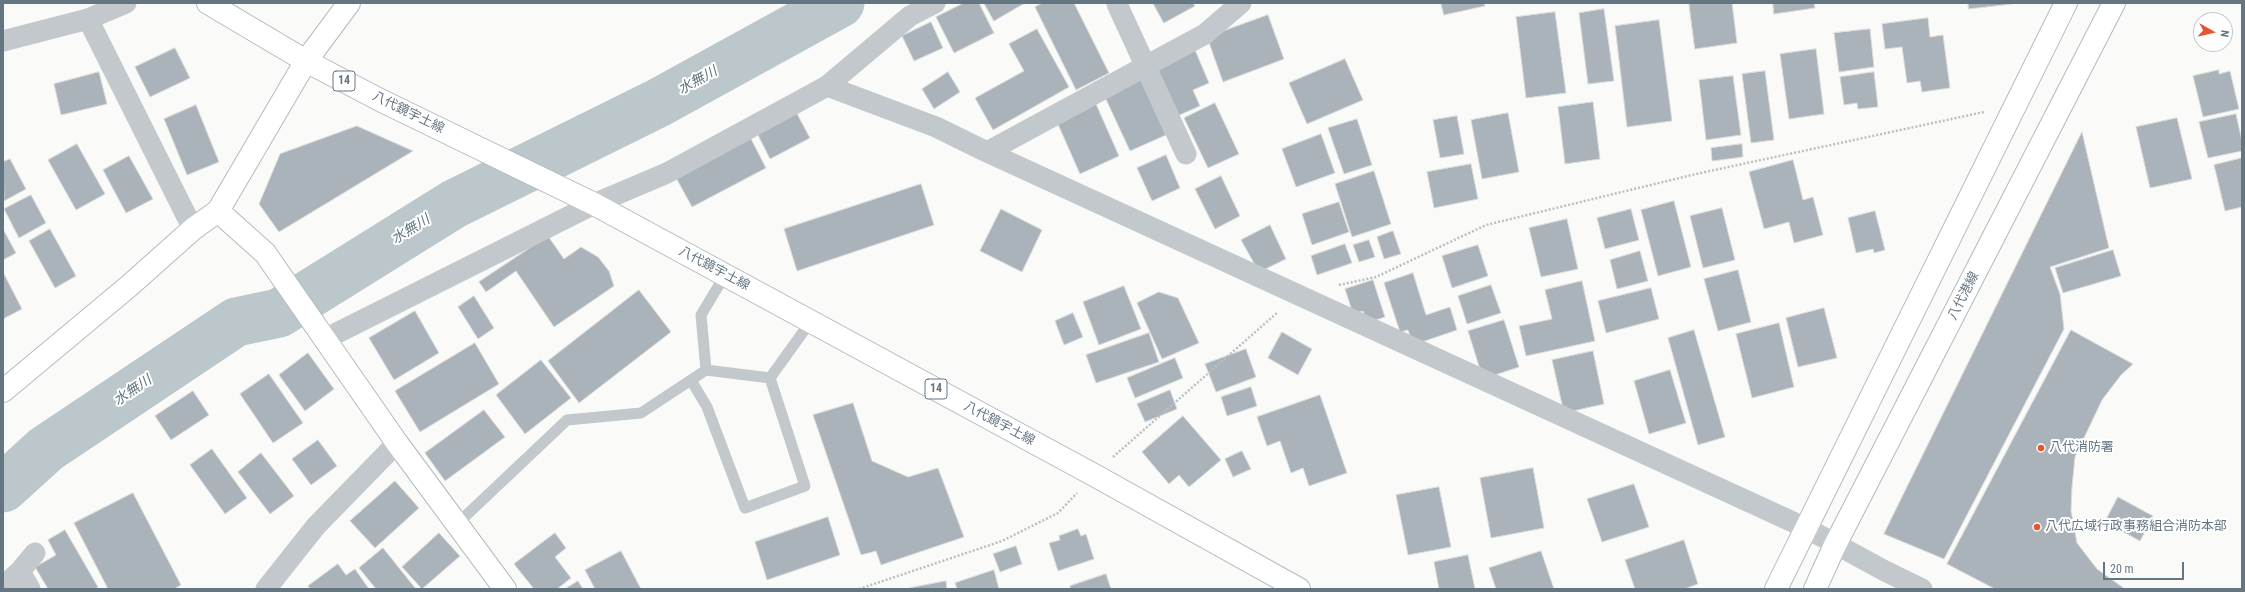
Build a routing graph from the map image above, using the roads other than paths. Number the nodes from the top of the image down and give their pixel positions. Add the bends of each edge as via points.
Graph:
1 (126, 3) edge
2 (208, 3) edge
3 (349, 3) edge
4 (935, 3) edge
5 (1241, 3) edge
6 (2066, 3) edge
7 (2114, 3) edge
8 (1117, 4) dead end
9 (88, 19) junction
10 (3, 41) edge
11 (306, 61) junction
12 (1146, 65) junction
13 (827, 86) junction
14 (987, 152) junction
15 (1186, 154) dead end
16 (594, 204) junction
17 (218, 212) junction
18 (193, 229) junction
19 (725, 275) junction
20 (811, 321) junction
21 (319, 331) junction
22 (706, 370) junction
23 (770, 378) junction
24 (691, 380) junction
25 (3, 391) edge
26 (397, 443) junction
27 (457, 524) junction
28 (1806, 528) junction
29 (1835, 545) junction
30 (35, 553) dead end
31 (20, 571) junction
32 (3, 586) edge
33 (30, 589) edge
34 (266, 589) edge
35 (505, 589) edge
36 (1299, 589) edge
37 (1776, 589) edge
38 (1815, 589) edge
39 (1922, 589) edge

1 - 9 street
2 - 11 main road, 八代鏡宇土線 / 14
3 - 11 main road
4 - 13 street via 910,16
5 - 12 street via 1205,34
6 - 28 main road
7 - 29 main road, 八代港線
8 - 12 street
9 - 10 street
9 - 18 street
11 - 16 main road, 八代鏡宇土線 / 14 via 380,100
11 - 17 main road
12 - 14 street
12 - 15 street
13 - 14 street via 936,127
13 - 16 street via 667,173
14 - 28 street
16 - 19 main road, 八代鏡宇土線 / 14
16 - 21 street
17 - 18 main road
17 - 21 main road via 265,253
18 - 25 main road
19 - 20 main road, 八代鏡宇土線 / 14
19 - 22 lane via 701,316
20 - 23 lane
20 - 36 main road, 八代鏡宇土線 / 14
21 - 26 main road
22 - 23 lane
22 - 24 lane
23 - 24 lane via 805,486 745,508 707,407
24 - 27 lane via 641,413 567,420
26 - 27 main road
26 - 34 street via 316,526
27 - 35 main road
28 - 29 street
28 - 37 main road
29 - 38 main road, 八代港線
29 - 39 street
30 - 31 street
31 - 32 street
31 - 33 street

